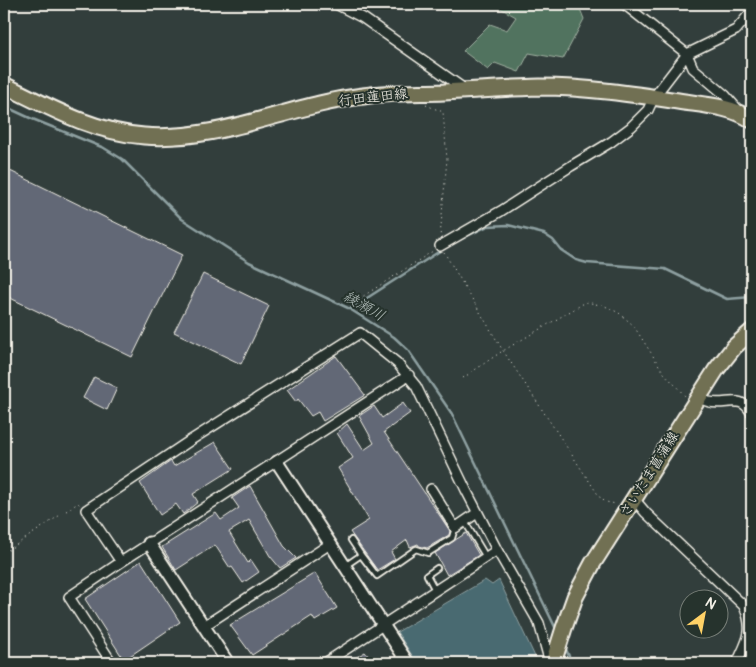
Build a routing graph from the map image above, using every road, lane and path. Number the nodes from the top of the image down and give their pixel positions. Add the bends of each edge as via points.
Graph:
1 (336, 4) edge
2 (624, 4) edge
3 (752, 11) edge
4 (687, 54) junction
5 (4, 85) edge
6 (468, 91) junction
7 (654, 97) junction
8 (426, 105) dead end
9 (747, 117) edge
10 (440, 246) junction
11 (350, 304) dead end
12 (752, 331) edge
13 (409, 375) junction
14 (463, 378) dead end
15 (696, 401) junction
16 (752, 414) edge
17 (277, 462) junction
18 (431, 489) dead end
19 (632, 502) junction
20 (86, 510) junction
21 (477, 512) junction
22 (465, 522) junction
23 (455, 528) junction
24 (351, 540) dead end
25 (4, 541) edge
26 (149, 543) junction
27 (330, 544) junction
28 (9, 549) junction
29 (497, 550) junction
30 (4, 553) edge
31 (362, 555) junction
32 (486, 557) junction
33 (121, 562) junction
34 (344, 566) junction
35 (438, 568) dead end
36 (436, 591) junction
37 (750, 612) edge
38 (383, 625) junction
39 (204, 626) junction
40 (552, 662) edge
41 (112, 663) edge
42 (228, 663) edge
43 (325, 663) edge
44 (408, 663) edge
45 (738, 663) edge

1 - 6 street via 363,18
2 - 4 street
3 - 4 street via 736,30
4 - 7 street
4 - 9 street via 693,68
5 - 6 main road, 行田蓮田線 via 94,127 144,136 188,136 215,131 364,95
6 - 7 main road, 行田蓮田線 via 541,87
7 - 9 main road, 行田蓮田線 via 722,108
7 - 10 street via 642,116 611,142
8 - 10 path via 443,112 447,159
10 - 11 path
10 - 19 path via 502,349 601,498 606,502
12 - 15 main road, さいたま菖蒲線 via 725,357
13 - 17 street
13 - 20 street via 360,333
13 - 21 street
14 - 15 path via 586,302 605,306 634,325 664,373
15 - 16 street via 740,401
15 - 19 main road, さいたま菖蒲線
17 - 26 street
17 - 27 street
18 - 23 street
19 - 37 street
19 - 40 main road, さいたま菖蒲線 via 583,581
20 - 28 path via 78,503
20 - 33 street
21 - 22 street
21 - 29 street
22 - 23 street
22 - 32 lane
23 - 31 lane via 452,538 428,553 416,550 377,576
24 - 31 lane
25 - 28 path
26 - 33 street
26 - 39 street
27 - 34 street
27 - 39 street
28 - 30 path
29 - 32 street
29 - 40 street via 539,623
31 - 34 lane
32 - 36 street
33 - 41 street via 69,597
34 - 38 street
35 - 36 lane via 427,575
36 - 38 street
37 - 45 street via 748,639
38 - 43 street
38 - 44 street
39 - 42 street

